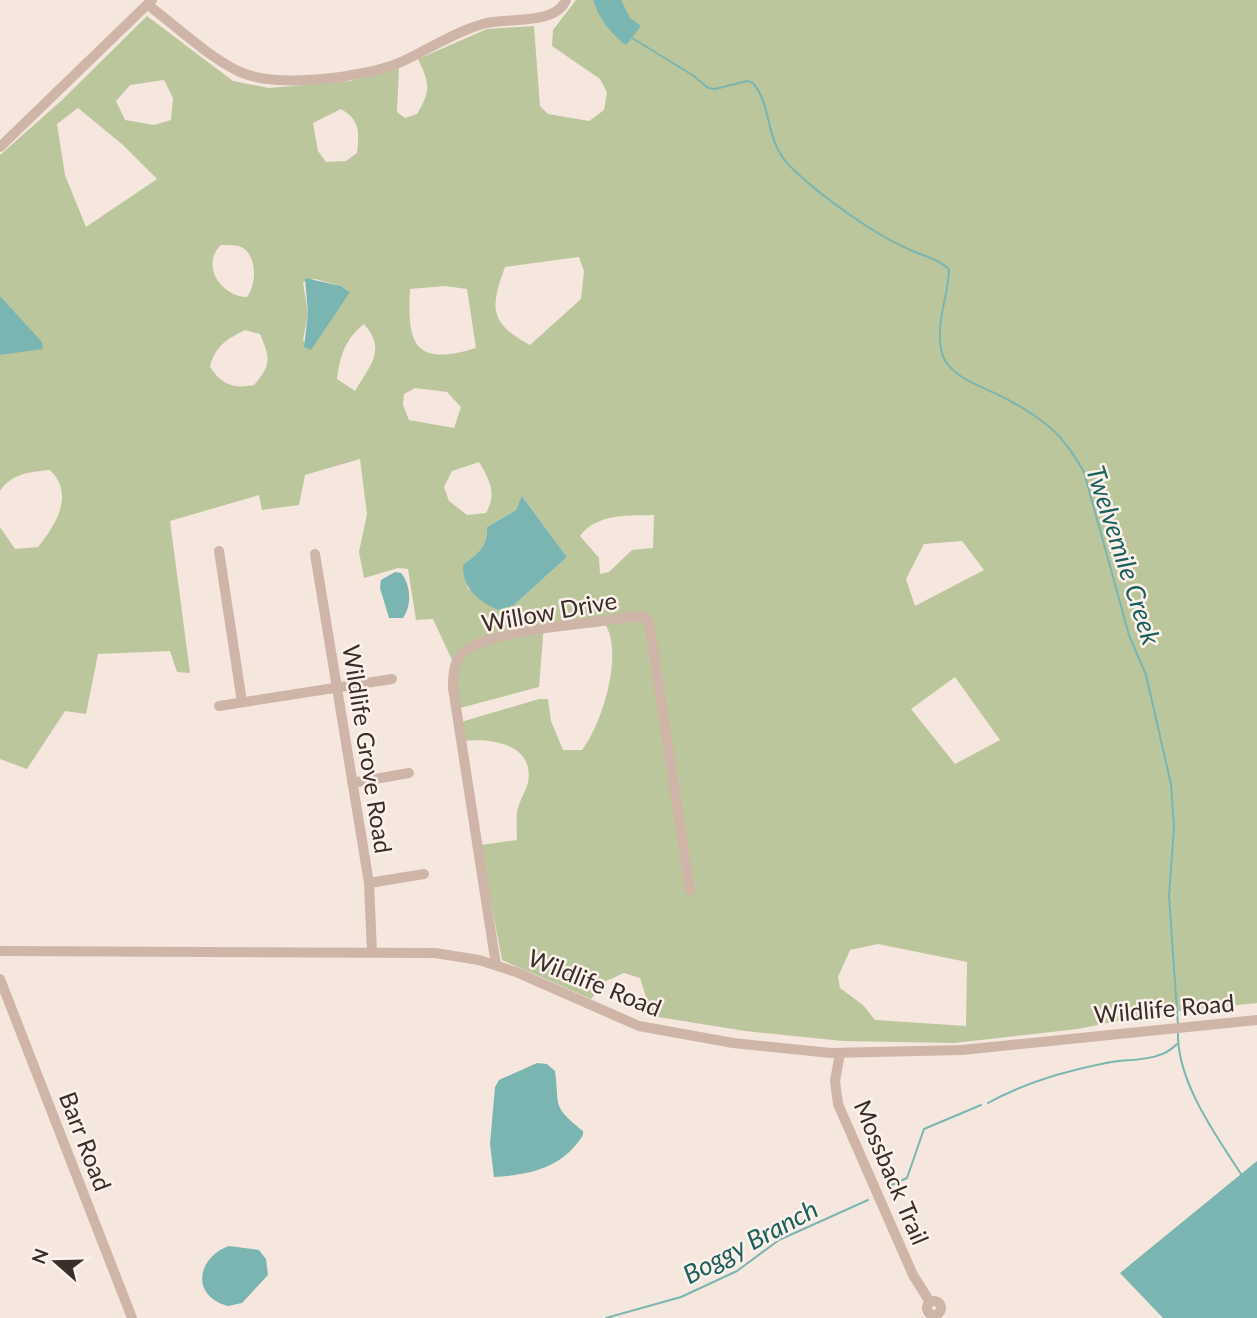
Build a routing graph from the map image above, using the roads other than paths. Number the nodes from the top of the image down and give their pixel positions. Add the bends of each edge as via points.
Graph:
1 (566, 0) edge
2 (150, 2) edge
3 (0, 147) edge
4 (219, 551) dead end
5 (315, 554) dead end
6 (391, 679) dead end
7 (337, 690) junction
8 (242, 702) junction
9 (219, 706) dead end
10 (409, 774) dead end
11 (352, 783) junction
12 (424, 874) dead end
13 (369, 883) junction
14 (690, 890) dead end
15 (0, 951) edge
16 (372, 952) junction
17 (496, 965) junction
18 (0, 979) edge
19 (1257, 1020) edge
20 (840, 1053) junction
21 (932, 1313) edge
22 (132, 1318) edge

1 - 2 street via 553,13 484,23 380,69 298,78 240,72
2 - 3 street
4 - 8 street
5 - 7 street, Wildlife Grove Road
6 - 7 street
7 - 8 street
7 - 11 street, Wildlife Grove Road
8 - 9 street
10 - 11 street
11 - 13 street, Wildlife Grove Road
12 - 13 street
13 - 16 street, Wildlife Grove Road
14 - 17 street, Willow Drive via 649,622 642,616 628,617 482,643 458,659 453,688
15 - 16 street, Wildlife Road
16 - 17 street, Wildlife Road via 435,953
17 - 20 street, Wildlife Road via 639,1026 733,1043
18 - 22 street, Barr Road
19 - 20 street, Wildlife Road via 962,1050
20 - 21 street, Mossback Trail via 835,1081 838,1104

